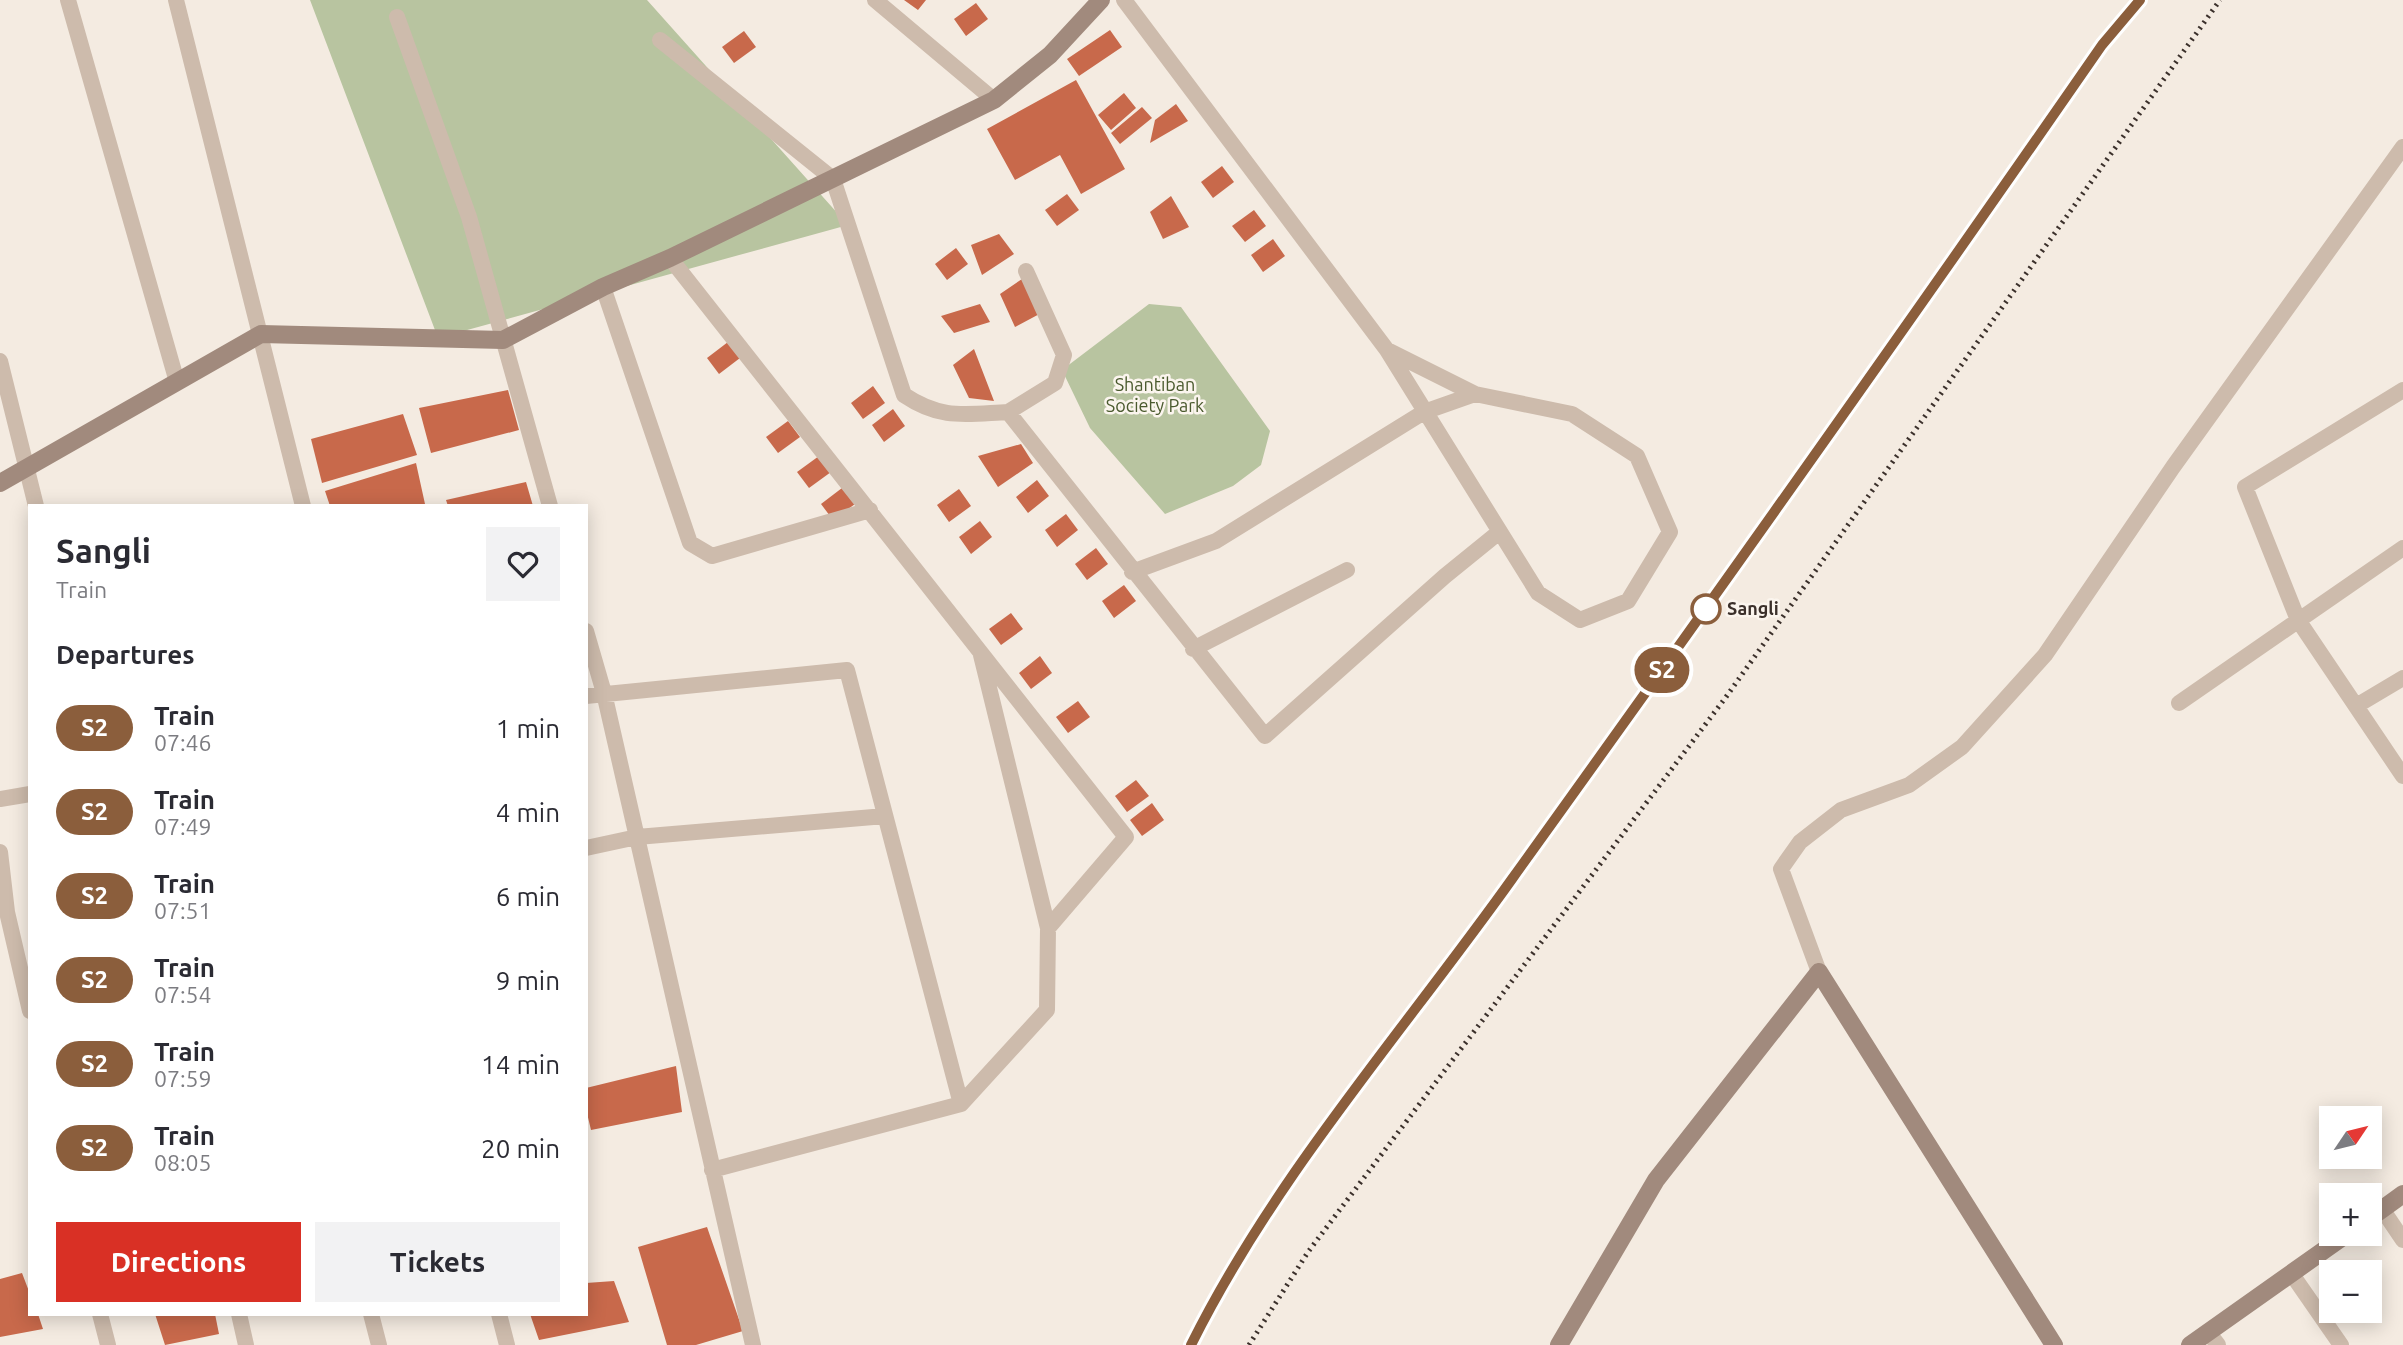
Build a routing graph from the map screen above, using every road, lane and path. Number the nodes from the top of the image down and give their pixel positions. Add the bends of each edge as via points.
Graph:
1 (68, 0) edge
2 (176, 0) edge
3 (875, 0) edge
4 (1101, 0) edge
5 (1124, 0) edge
6 (397, 17) dead end
7 (660, 40) dead end
8 (994, 100) junction
9 (2403, 147) edge
10 (833, 178) junction
11 (670, 258) junction
12 (1026, 271) dead end
13 (603, 287) junction
14 (261, 334) junction
15 (503, 340) junction
16 (1387, 349) junction
17 (0, 361) edge
18 (177, 382) junction
19 (2403, 390) edge
20 (1475, 394) junction
21 (1008, 412) junction
22 (1424, 412) junction
23 (26, 469) junction
24 (0, 484) edge
25 (35, 504) edge
26 (303, 504) edge
27 (549, 504) edge
28 (870, 510) junction
29 (1498, 533) junction
30 (2403, 548) edge
31 (1347, 570) dead end
32 (1132, 572) junction
33 (2298, 620) junction
34 (588, 638) edge
35 (979, 648) junction
36 (1194, 649) junction
37 (2403, 678) edge
38 (604, 693) junction
39 (588, 696) edge
40 (2179, 703) dead end
41 (2356, 706) junction
42 (2403, 776) edge
43 (28, 794) edge
44 (0, 799) edge
45 (885, 816) junction
46 (637, 837) junction
47 (588, 848) edge
48 (0, 852) edge
49 (1048, 928) junction
50 (1819, 972) junction
51 (28, 1001) edge
52 (961, 1104) junction
53 (712, 1170) junction
54 (2403, 1194) edge
55 (2382, 1210) edge
56 (2382, 1220) edge
57 (2403, 1240) edge
58 (2330, 1246) edge
59 (2291, 1273) junction
60 (101, 1316) edge
61 (239, 1316) edge
62 (372, 1316) edge
63 (500, 1316) edge
64 (2213, 1338) edge
65 (108, 1345) edge
66 (246, 1345) edge
67 (379, 1345) edge
68 (507, 1345) edge
69 (753, 1345) edge
70 (1559, 1345) edge
71 (2054, 1345) edge
72 (2190, 1345) edge
73 (2341, 1345) edge

1 - 18 street
2 - 14 street
3 - 8 street
4 - 8 main road via 1050,55
5 - 16 street
6 - 15 street via 469,217
7 - 10 street
8 - 10 main road
9 - 50 street via 2173,467 2045,655 1962,747 1909,785 1841,810 1793,851 1781,869
10 - 11 main road
10 - 21 street via 904,395 926,410
11 - 13 main road
11 - 28 street
12 - 21 street via 1064,355 1055,383
13 - 15 main road
13 - 28 street via 690,543 712,556
14 - 15 main road
14 - 18 main road
14 - 26 street
15 - 27 street
16 - 20 street
16 - 22 street
17 - 23 street
18 - 23 main road
19 - 33 street via 2245,487
20 - 22 street
20 - 29 street via 1572,414 1637,456 1670,532 1628,601 1580,620 1538,593
21 - 32 street
22 - 29 street
22 - 32 street via 1216,541
23 - 24 main road
23 - 25 street
28 - 35 street
29 - 36 street via 1265,736
30 - 33 street
31 - 36 street
32 - 36 street
33 - 40 street
33 - 41 street
34 - 38 street
35 - 49 street
35 - 49 street via 1126,837
37 - 41 street
38 - 39 street
38 - 45 street via 847,670
38 - 46 street
41 - 42 street
43 - 44 street
45 - 46 street
45 - 52 street
46 - 47 street
46 - 53 street
48 - 51 street
49 - 52 street via 1047,1010
50 - 70 main road via 1656,1181
50 - 71 main road
52 - 53 street
53 - 69 street
54 - 55 main road
56 - 57 street
58 - 59 main road
59 - 64 main road
59 - 73 street
60 - 65 street
61 - 66 street
62 - 67 street
63 - 68 street
64 - 72 main road

